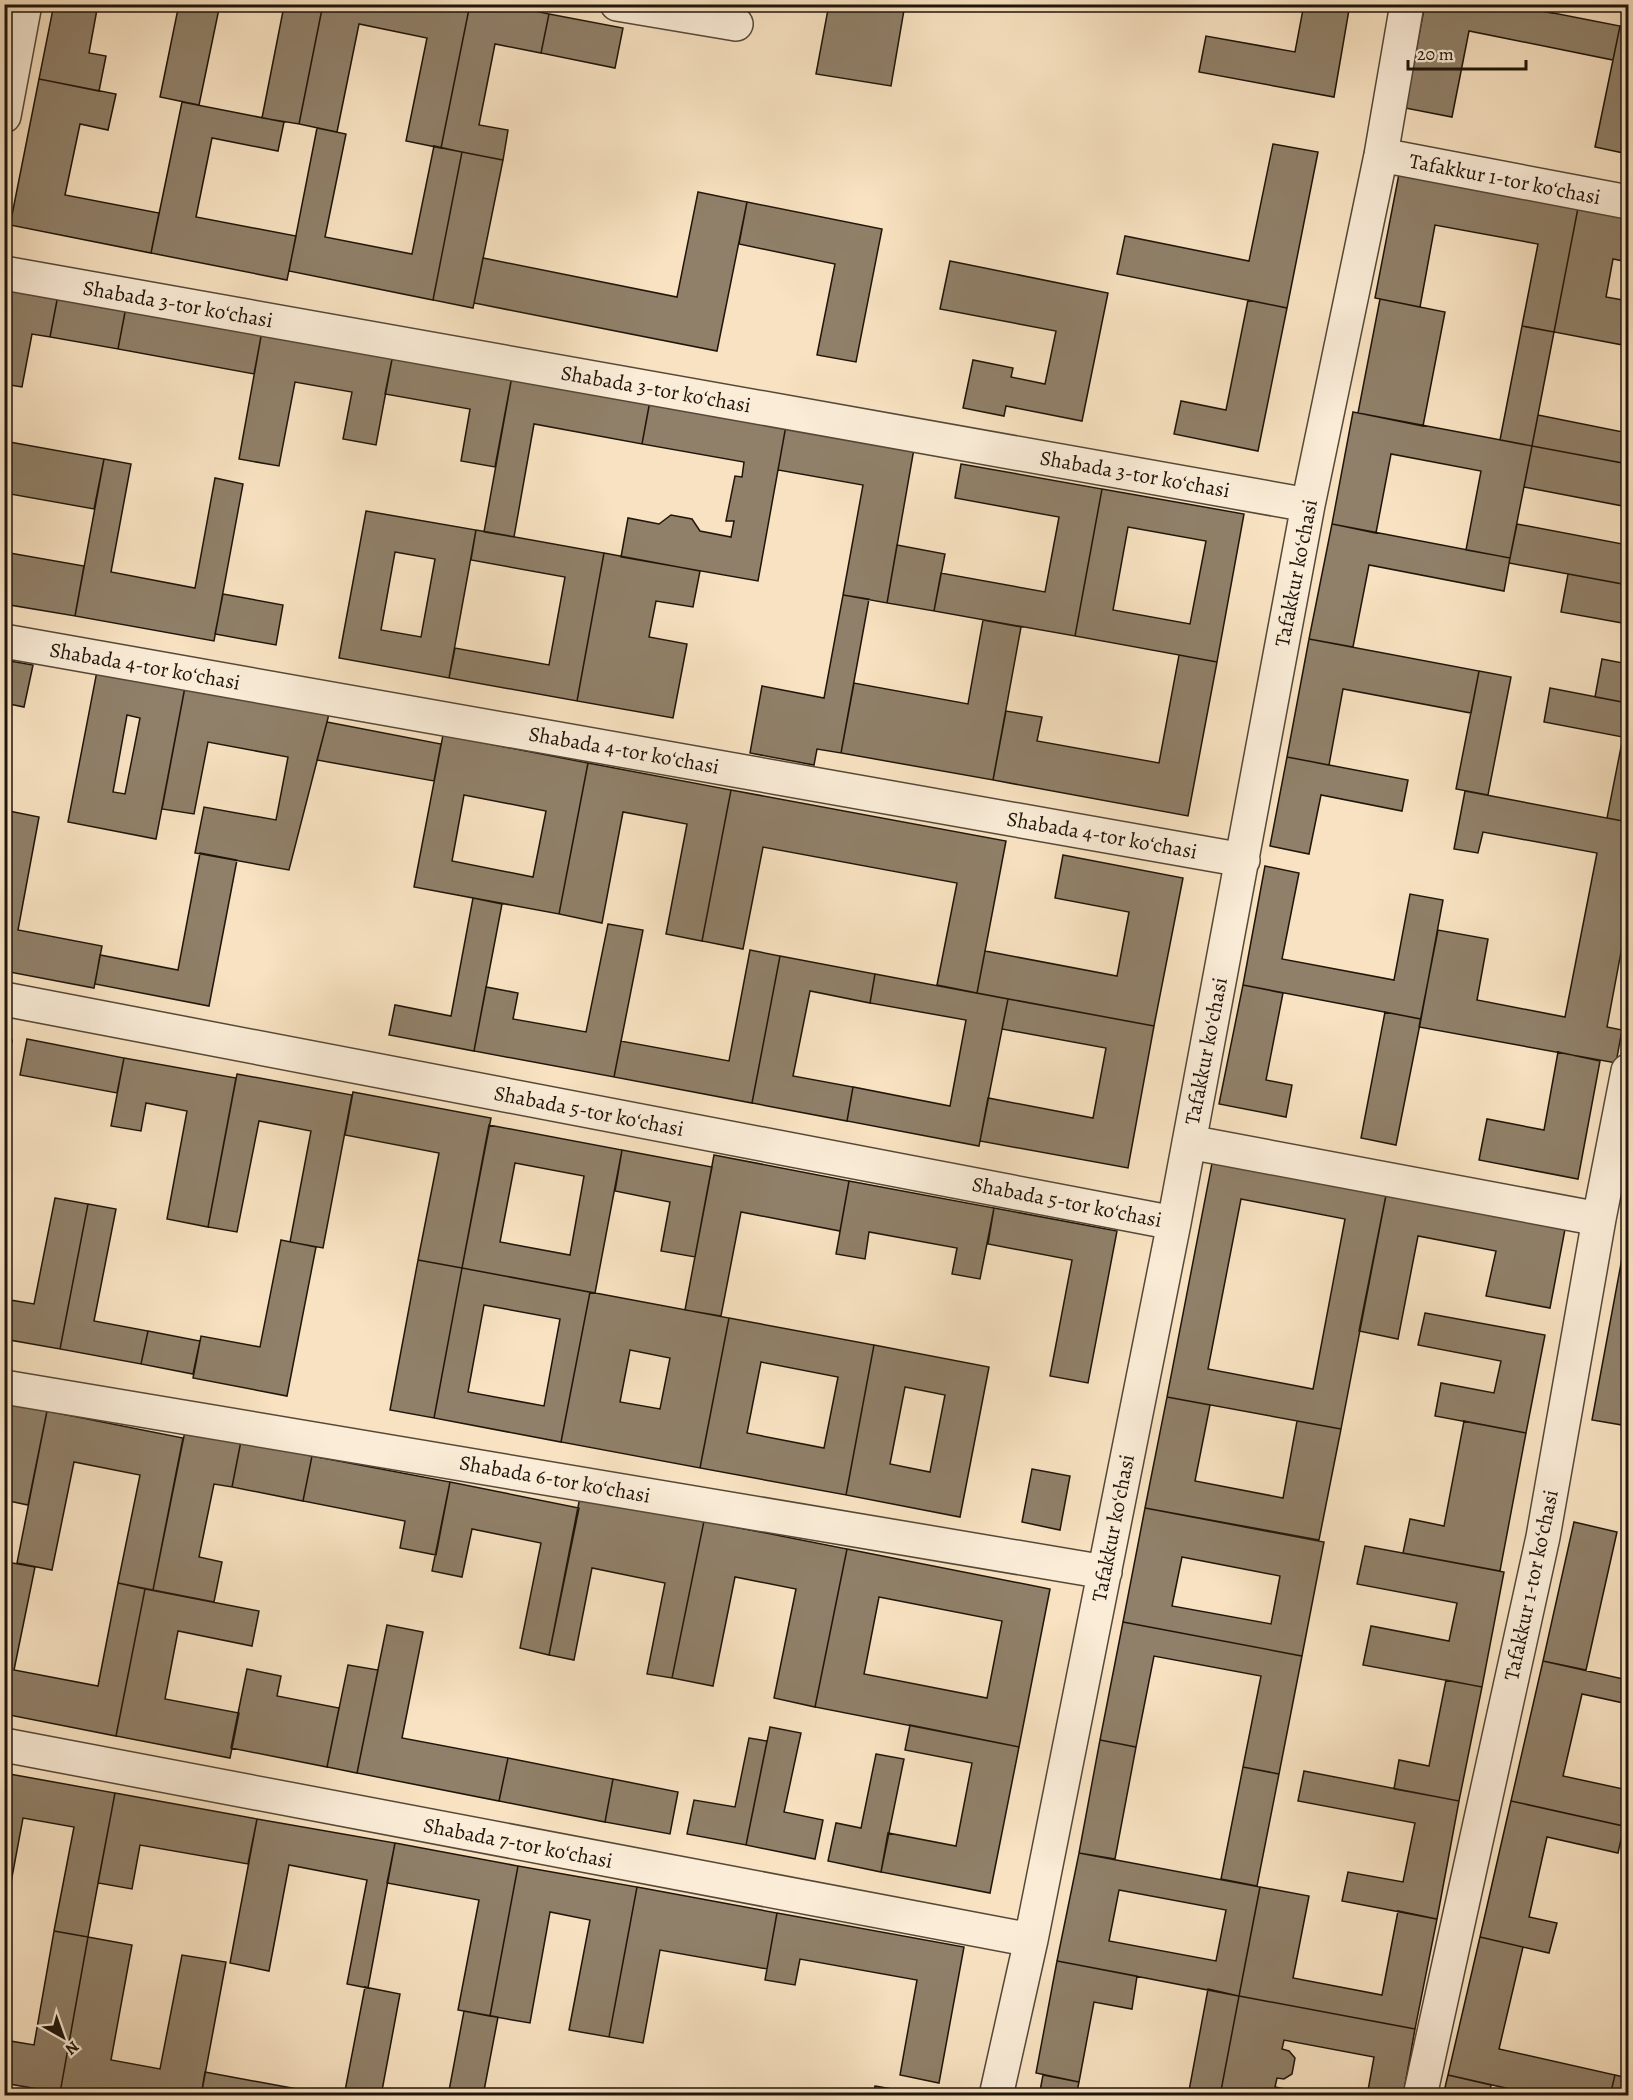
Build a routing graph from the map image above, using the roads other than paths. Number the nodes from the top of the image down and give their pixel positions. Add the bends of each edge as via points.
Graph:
1 (25, 4) edge
2 (617, 4) edge
3 (1407, 4) edge
4 (736, 24) dead end
5 (4, 116) edge
6 (1381, 155) junction
7 (1629, 202) edge
8 (4, 273) edge
9 (1308, 505) junction
10 (4, 641) edge
11 (1243, 860) junction
12 (4, 999) edge
13 (1629, 1071) edge
14 (1189, 1142) junction
15 (1599, 1219) junction
16 (1174, 1222) junction
17 (4, 1387) edge
18 (1105, 1572) junction
19 (4, 1746) edge
20 (1031, 1940) junction
21 (996, 2096) edge
22 (1420, 2096) edge

1 - 5 street
2 - 4 street
3 - 6 street, Tafakkur koʻchasi
6 - 7 street, Tafakkur 1-tor koʻchasi
6 - 9 street, Tafakkur koʻchasi
8 - 9 street, Shabada 3-tor koʻchasi
9 - 11 street, Tafakkur koʻchasi
10 - 11 street, Shabada 4-tor koʻchasi
11 - 14 street, Tafakkur koʻchasi
12 - 16 street, Shabada 5-tor koʻchasi
13 - 15 street, Tafakkur 1-tor koʻchasi
14 - 15 street
14 - 16 street, Tafakkur koʻchasi
15 - 22 street, Tafakkur 1-tor koʻchasi via 1543,1537
16 - 18 street, Tafakkur koʻchasi
17 - 18 street, Shabada 6-tor koʻchasi
18 - 20 street, Tafakkur koʻchasi
19 - 20 street, Shabada 7-tor koʻchasi
20 - 21 street, Tafakkur koʻchasi

